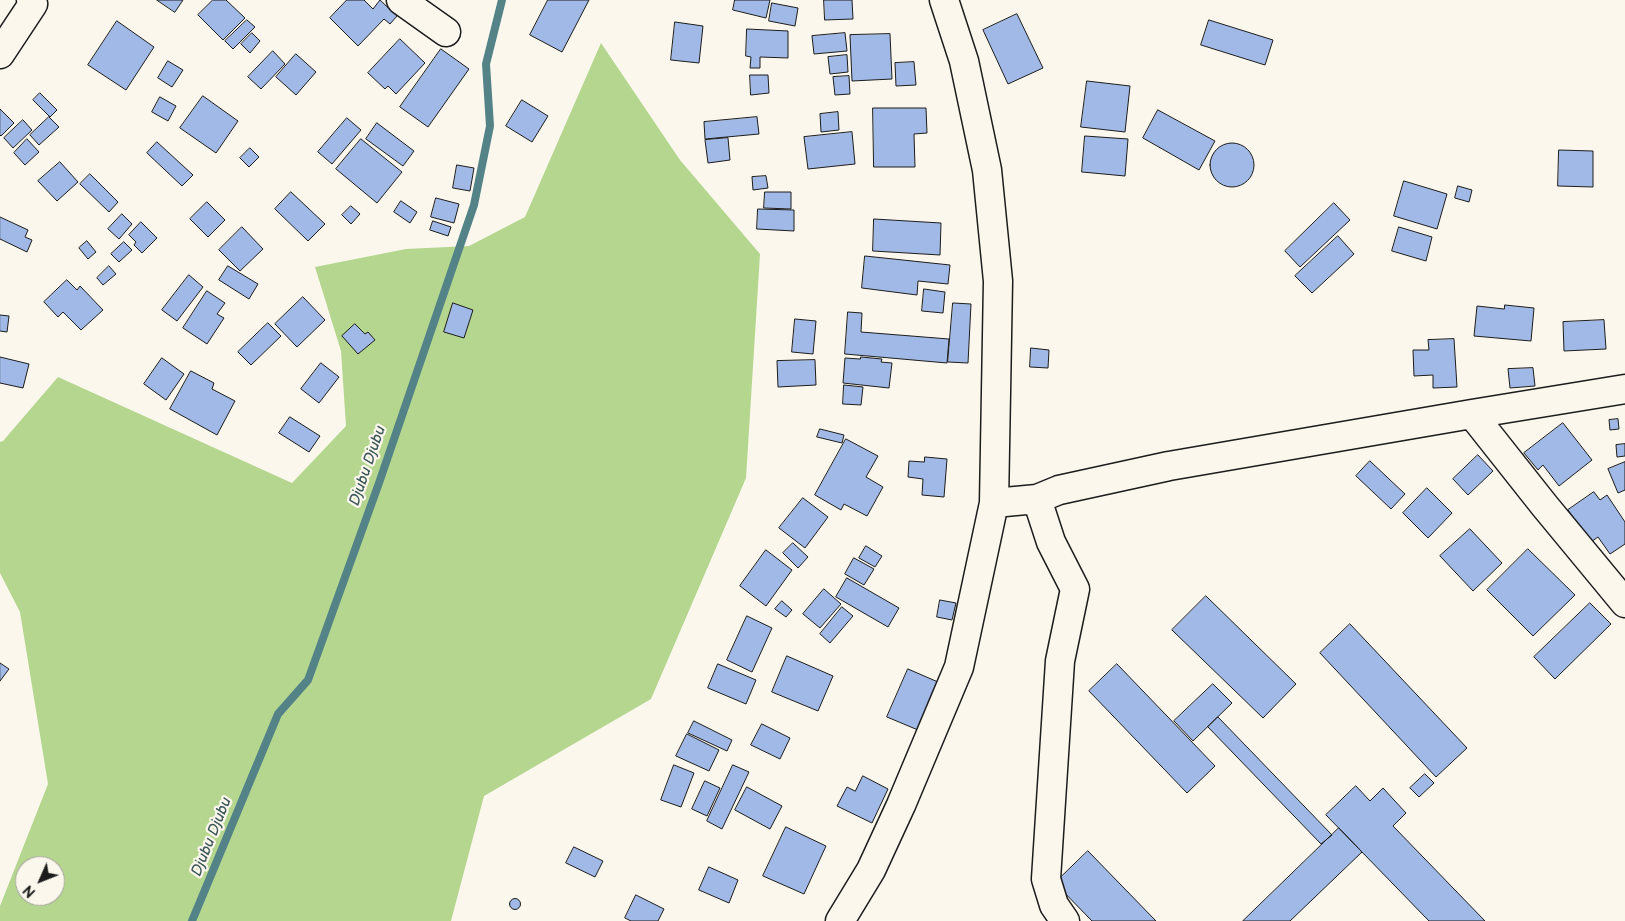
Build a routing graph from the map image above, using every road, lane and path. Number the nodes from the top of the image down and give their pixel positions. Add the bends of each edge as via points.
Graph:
1 (30, 0) edge
2 (401, 0) edge
3 (944, 0) edge
4 (446, 32) dead end
5 (0, 54) edge
6 (1625, 389) edge
7 (1472, 414) junction
8 (1037, 499) junction
9 (994, 503) junction
10 (1625, 603) edge
11 (840, 921) edge
12 (1064, 921) edge

1 - 5 street via 33,4
2 - 4 street
3 - 9 street via 964,61 987,170 998,281
6 - 7 street
7 - 8 street via 1169,466 1059,490
7 - 10 street
8 - 9 street
8 - 12 street via 1051,542 1075,589 1060,661 1046,878 1054,905
9 - 11 street via 959,667 894,821 871,870

